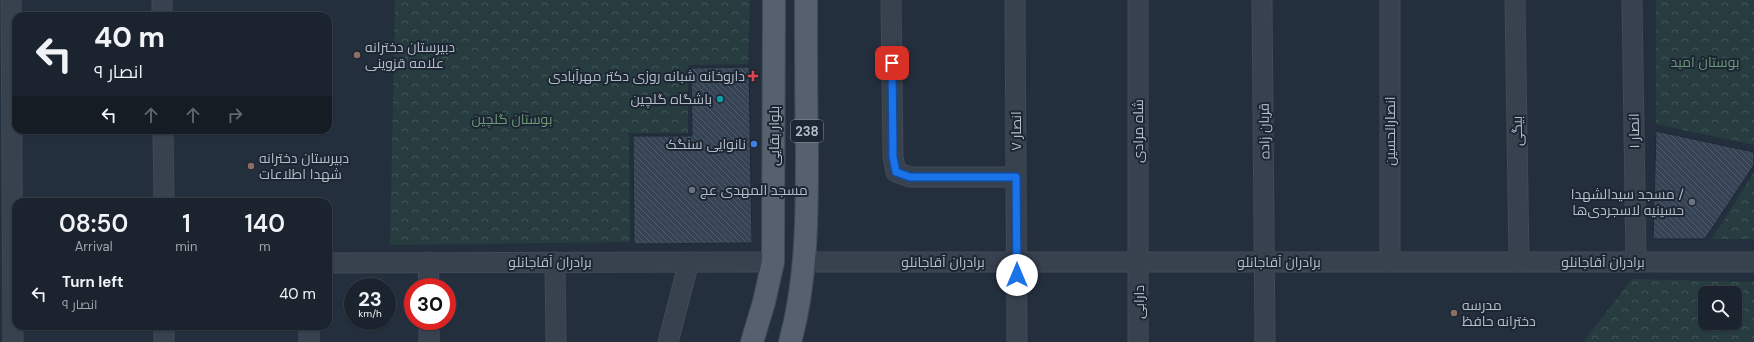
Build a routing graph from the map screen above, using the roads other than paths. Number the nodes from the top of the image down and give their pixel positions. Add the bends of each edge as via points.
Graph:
1 (11, 0) edge
2 (162, 0) edge
3 (774, 0) edge
4 (806, 0) edge
5 (891, 0) edge
6 (1016, 0) edge
7 (1138, 0) edge
8 (1262, 0) edge
9 (1390, 0) edge
10 (1515, 0) edge
11 (1632, 0) edge
12 (162, 12) edge
13 (163, 134) edge
14 (1016, 177) junction
15 (164, 198) edge
16 (428, 262) junction
17 (555, 262) junction
18 (689, 262) junction
19 (773, 262) junction
20 (804, 262) junction
21 (1017, 262) junction
22 (1139, 262) junction
23 (1266, 262) junction
24 (1390, 262) junction
25 (1519, 262) junction
26 (1636, 262) junction
27 (1754, 262) edge
28 (332, 263) edge
29 (9, 264) edge
30 (429, 278) edge
31 (12, 322) edge
32 (12, 330) edge
33 (164, 330) edge
34 (309, 330) edge
35 (429, 330) edge
36 (13, 342) edge
37 (164, 342) edge
38 (309, 342) edge
39 (429, 342) edge
40 (556, 342) edge
41 (668, 342) edge
42 (752, 342) edge
43 (790, 342) edge
44 (1017, 342) edge
45 (1138, 342) edge
46 (1265, 342) edge

1 - 29 street
2 - 12 street
3 - 19 main road, بلوار بقایی / 238
4 - 20 main road, 238 via 807,193
5 - 14 street via 893,157 896,172 910,177
6 - 14 street, انصار ۷
7 - 22 street, شاه مرادی
8 - 23 street, قربان زاده
9 - 24 street, انصارالحسین
10 - 25 street, بیگی
11 - 26 street, انصار ۱
13 - 15 street
14 - 21 street, انصار ۷
16 - 17 street, برادران آقاجانلو
16 - 28 street, برادران آقاجانلو
16 - 30 street
17 - 18 street, برادران آقاجانلو
17 - 40 street
18 - 19 street, برادران آقاجانلو
18 - 41 street
19 - 20 main road
19 - 42 main road, بلوار بقایی / 238
20 - 21 street, برادران آقاجانلو
20 - 43 main road, 238 via 798,315
21 - 22 street, برادران آقاجانلو
21 - 44 street, انصار ۷
22 - 23 street, برادران آقاجانلو
22 - 45 street, دارابی
23 - 24 street, برادران آقاجانلو
23 - 46 street, قربان زاده
24 - 25 street, برادران آقاجانلو
25 - 26 street, برادران آقاجانلو
26 - 27 street, برادران آقاجانلو
29 - 31 street
32 - 36 street
33 - 37 street
34 - 38 street
35 - 39 street

